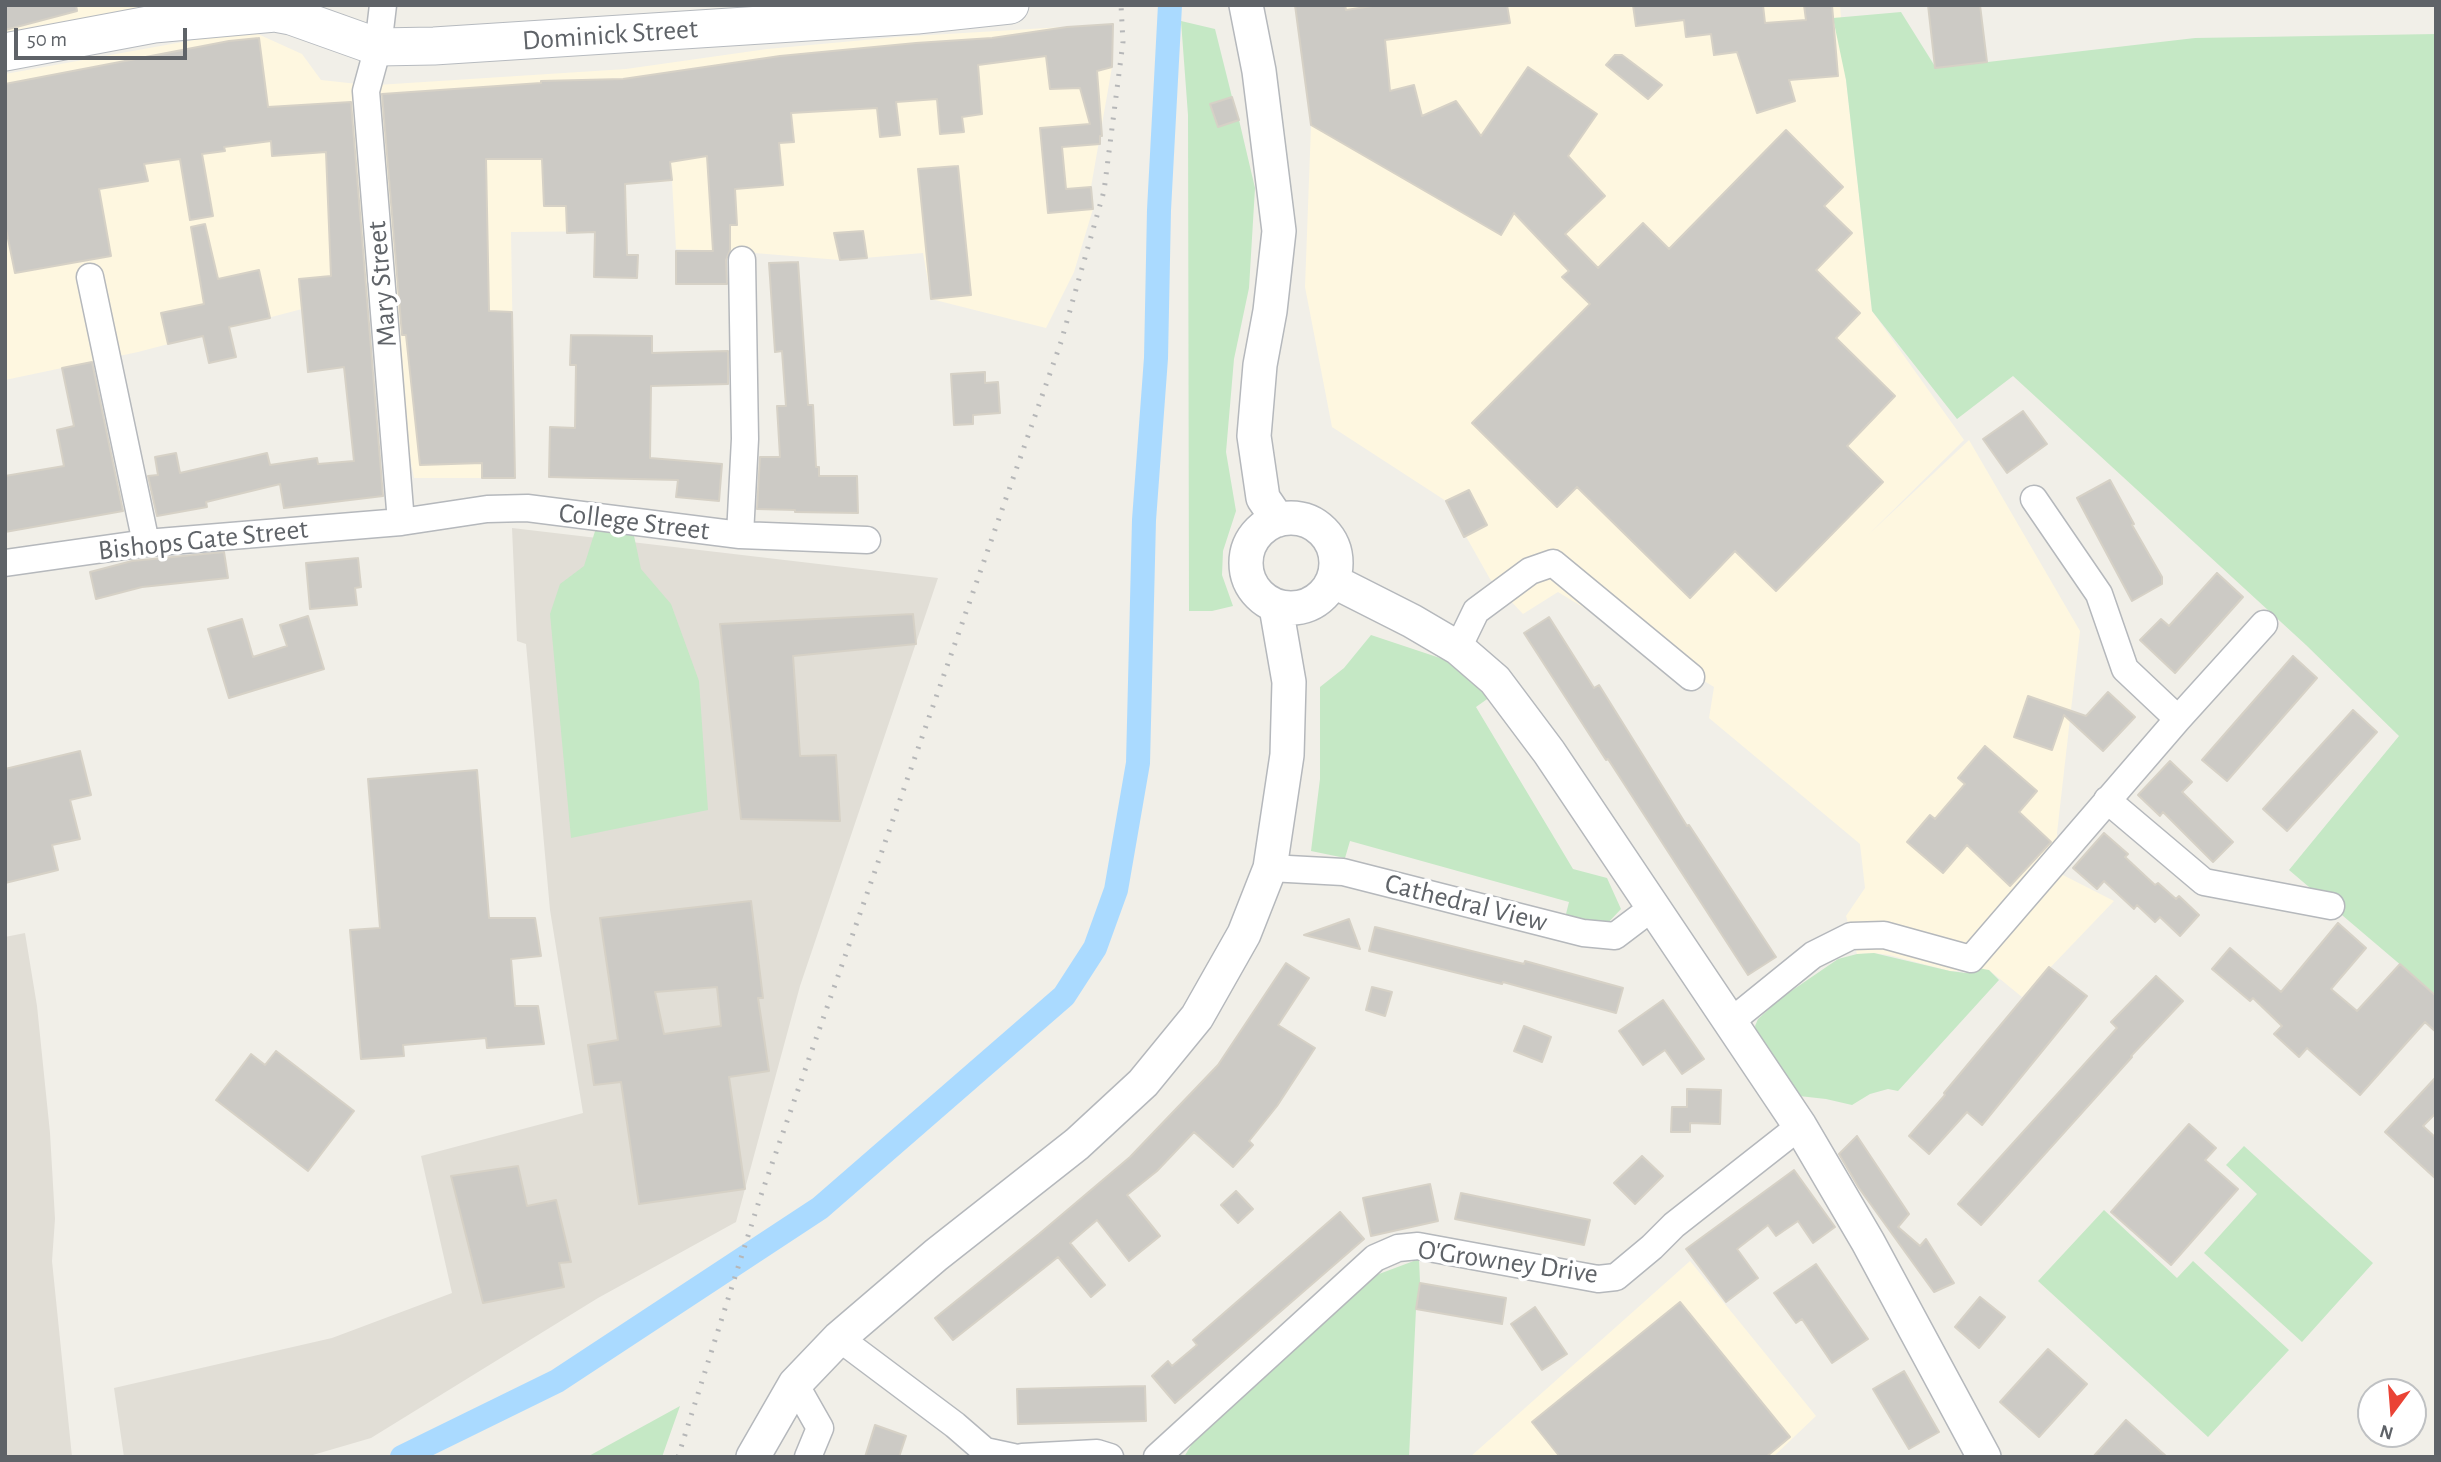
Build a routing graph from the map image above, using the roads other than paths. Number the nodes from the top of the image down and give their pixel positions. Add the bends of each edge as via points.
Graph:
1 (383, 5) edge
2 (1010, 5) edge
3 (1246, 5) edge
4 (919, 10) edge
5 (378, 47) junction
6 (5, 52) edge
7 (742, 260) dead end
8 (90, 277) dead end
9 (2034, 499) dead end
10 (1278, 520) junction
11 (401, 522) junction
12 (740, 535) junction
13 (867, 540) dead end
14 (146, 543) junction
15 (5, 563) edge
16 (1333, 581) junction
17 (1276, 607) junction
18 (2264, 624) dead end
19 (1458, 648) junction
20 (1691, 677) dead end
21 (2178, 719) junction
22 (2107, 800) junction
23 (1270, 868) junction
24 (2331, 906) dead end
25 (1652, 908) junction
26 (1729, 1023) junction
27 (1800, 1126) junction
28 (839, 1338) junction
29 (803, 1376) junction
30 (753, 1457) edge
31 (808, 1457) edge
32 (1013, 1457) edge
33 (1022, 1457) edge
34 (1110, 1457) edge
35 (1157, 1457) edge
36 (1984, 1457) edge

1 - 5 street, Mary Street
2 - 4 main road, Dominick Street
3 - 10 street via 1279,231 1254,436 1263,498
4 - 5 main road, Dominick Street
5 - 6 main road via 275,13 154,24
5 - 11 street, Mary Street via 366,91
7 - 12 street via 745,439
8 - 14 street
9 - 21 street via 2099,594 2125,669
10 - 16 street via 1305,520 1328,536 1337,566
10 - 17 street via 1256,535 1246,562 1253,589
11 - 12 street, College Street via 527,508
11 - 14 street, Bishops Gate Street
12 - 13 street, College Street
14 - 15 street, Bishops Gate Street
16 - 17 street via 1313,604
16 - 19 street
17 - 23 street via 1289,682 1287,755
18 - 21 street
19 - 20 street via 1476,611 1530,571 1553,563
19 - 25 street via 1495,680 1549,752
21 - 22 street
22 - 24 street via 2204,882
22 - 26 street via 1971,958 1884,935 1850,936 1813,955
23 - 25 street, Cathedral View via 1343,872 1583,933 1615,936
23 - 28 street via 1244,934 1196,1017 1143,1083 1077,1144
25 - 26 street
26 - 27 street
27 - 35 street, O'Growney Drive via 1616,1277 1598,1279 1418,1246 1375,1258
27 - 36 street
28 - 29 street
28 - 32 street via 985,1451
29 - 30 street
29 - 31 street via 820,1429
33 - 34 street via 1097,1453

